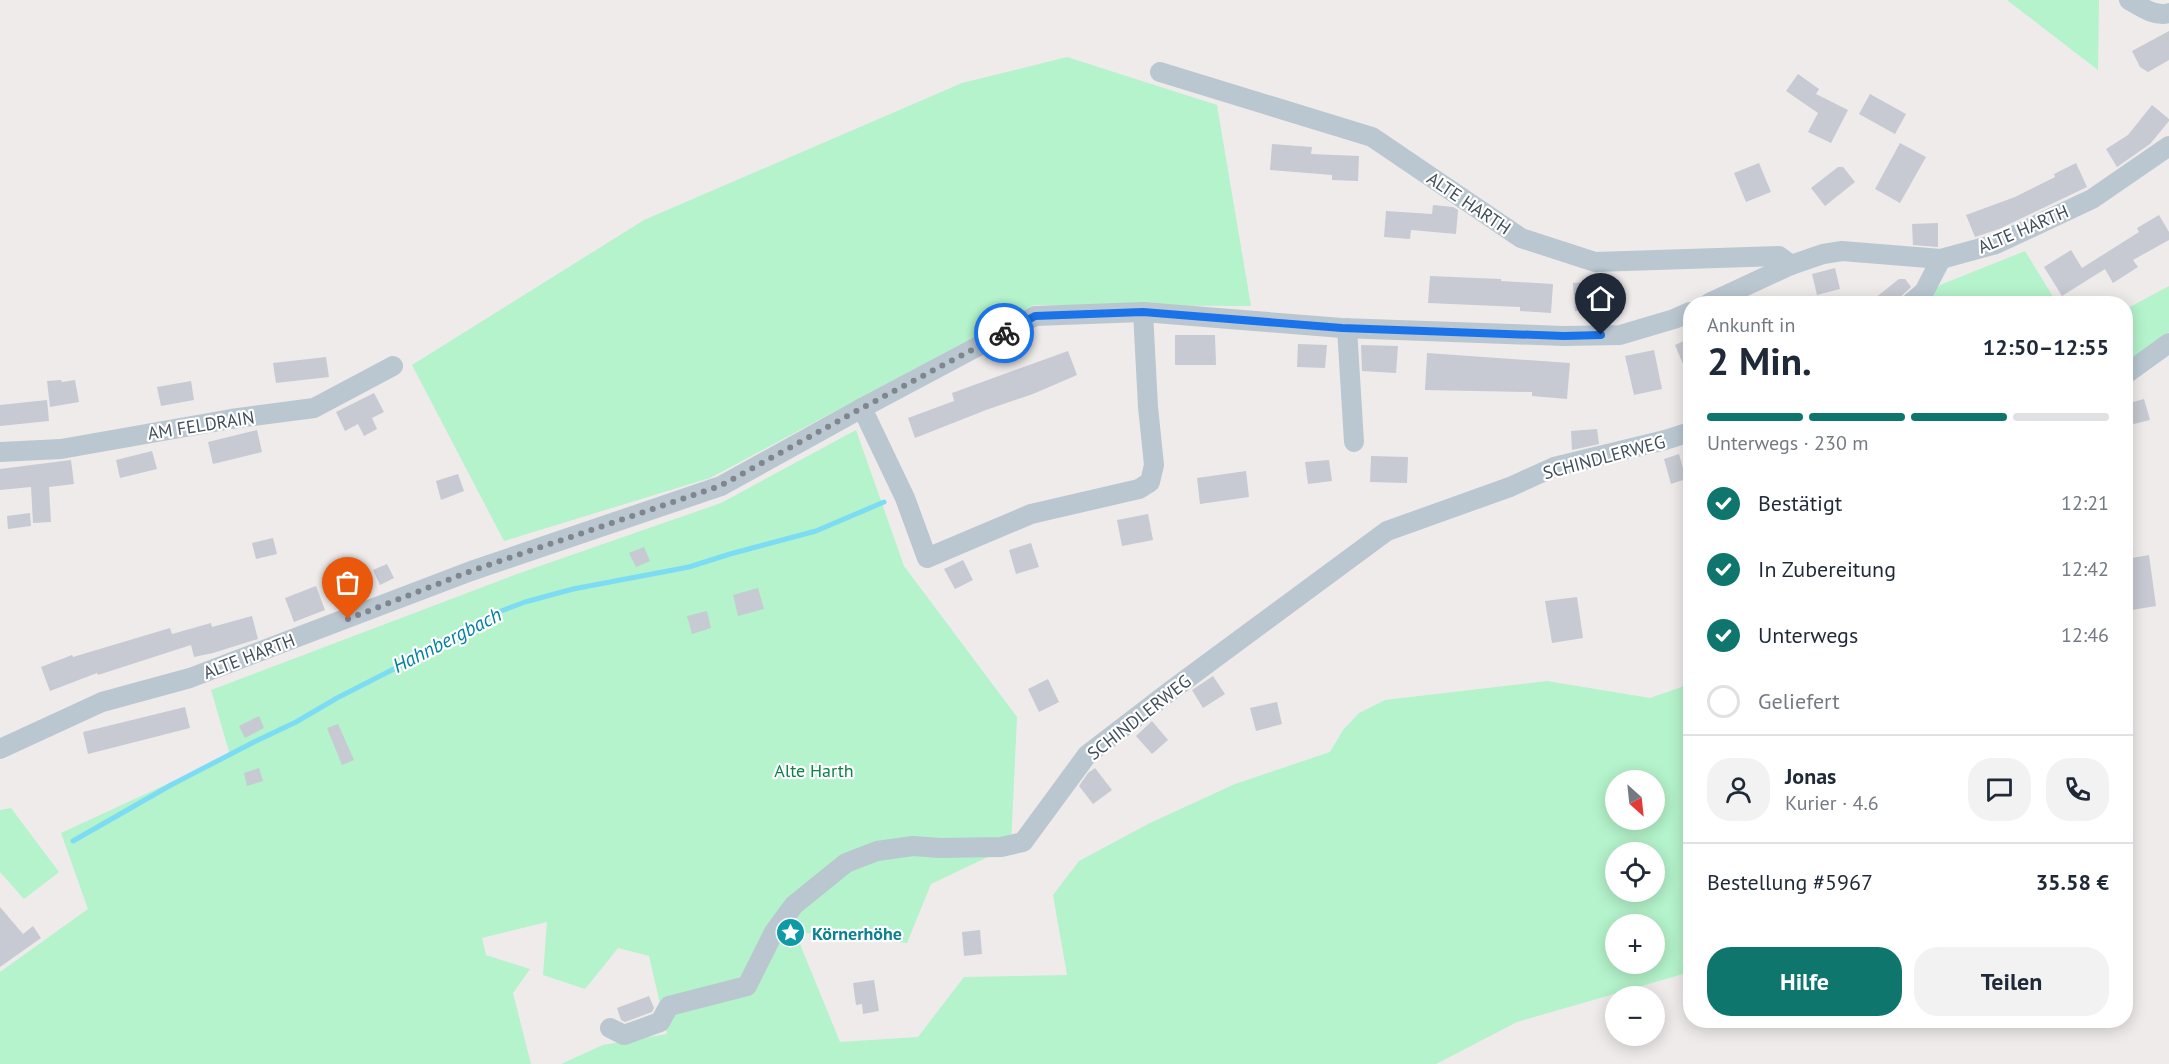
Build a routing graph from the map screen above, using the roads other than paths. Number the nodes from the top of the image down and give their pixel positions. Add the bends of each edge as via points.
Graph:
1 (2129, 0) edge
2 (2169, 13) edge
3 (1160, 72) dead end
4 (2169, 146) edge
5 (1941, 259) junction
6 (1791, 265) junction
7 (1724, 296) edge
8 (1919, 296) edge
9 (1143, 312) junction
10 (1683, 315) edge
11 (1347, 328) junction
12 (2169, 343) edge
13 (393, 366) dead end
14 (2133, 369) edge
15 (862, 408) junction
16 (1683, 434) edge
17 (1354, 442) dead end
18 (0, 452) edge
19 (0, 749) edge
20 (610, 1028) dead end

1 - 2 street via 2149,11
3 - 6 street, ALTE HARTH via 1372,137 1521,238 1595,262 1779,256
4 - 5 street, ALTE HARTH via 2092,199 1996,244
5 - 6 street, ALTE HARTH via 1842,251
5 - 8 street
6 - 7 street, ALTE HARTH
9 - 11 street, ALTE HARTH
9 - 15 street, ALTE HARTH via 1035,316
9 - 15 street via 1154,465 1150,482 1139,489 1031,514 927,558 905,498
10 - 11 street, ALTE HARTH via 1620,334 1564,336
11 - 17 street
12 - 14 street
13 - 18 street, AM FELDRAIN via 314,408 61,449
15 - 19 street, ALTE HARTH via 720,486 471,571 199,675 102,702
16 - 20 street, SCHINDLERWEG via 1554,467 1387,531 1087,755 1023,842 1001,847 913,846 877,851 846,863 794,905 774,932 747,986 669,1006 660,1022 624,1035

